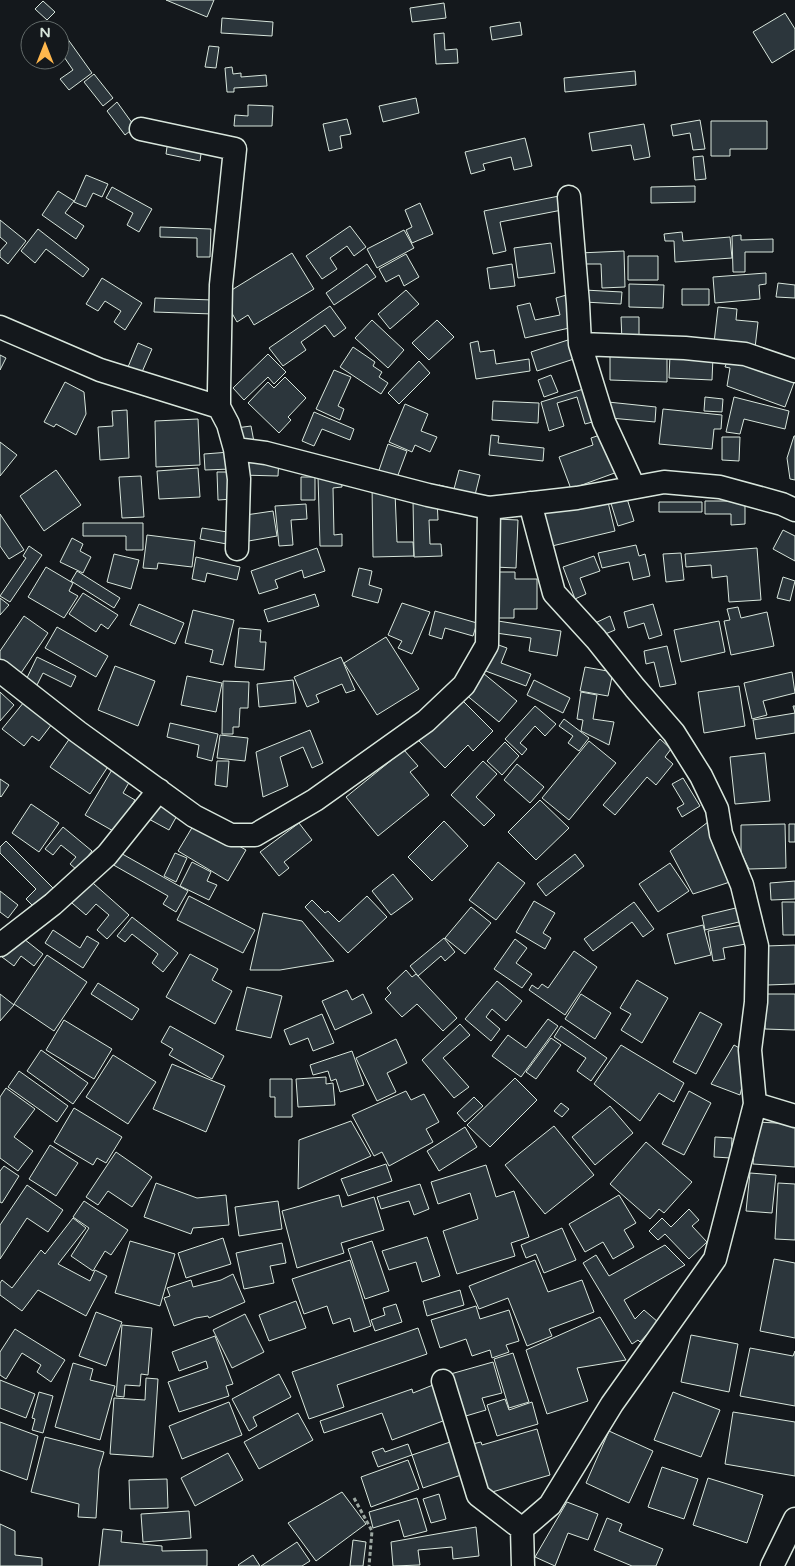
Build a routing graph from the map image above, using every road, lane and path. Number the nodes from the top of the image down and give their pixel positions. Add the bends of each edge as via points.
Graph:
1 (141, 129) dead end
2 (569, 197) dead end
3 (0, 327) edge
4 (580, 344) junction
5 (795, 371) edge
6 (219, 408) junction
7 (235, 449) junction
8 (634, 487) junction
9 (530, 504) junction
10 (489, 508) junction
11 (795, 510) edge
12 (237, 549) dead end
13 (0, 671) edge
14 (159, 790) junction
15 (0, 945) edge
16 (756, 1104) junction
17 (795, 1116) edge
18 (443, 1381) dead end
19 (354, 1498) dead end
20 (795, 1519) edge
21 (522, 1530) junction
22 (369, 1566) edge
23 (523, 1566) edge
24 (772, 1566) edge

1 - 6 street via 235,149 221,285
2 - 4 street
3 - 6 street via 100,370
4 - 5 street via 745,354
4 - 8 street via 604,422
6 - 7 street via 228,424
7 - 10 street via 266,453
7 - 12 street via 239,479
8 - 9 street
8 - 11 street via 664,482 720,487
9 - 10 street
9 - 16 street via 554,593 674,733 717,809 721,834 742,885 757,946 756,1002 750,1050
10 - 14 street via 487,645 464,685 426,720 315,800 255,835 231,835 194,816
13 - 14 street
14 - 15 street via 107,855 53,904
16 - 17 street
16 - 21 street via 715,1259 612,1404 550,1505
18 - 21 street via 478,1495
19 - 22 path via 372,1531
20 - 24 street
21 - 23 street

